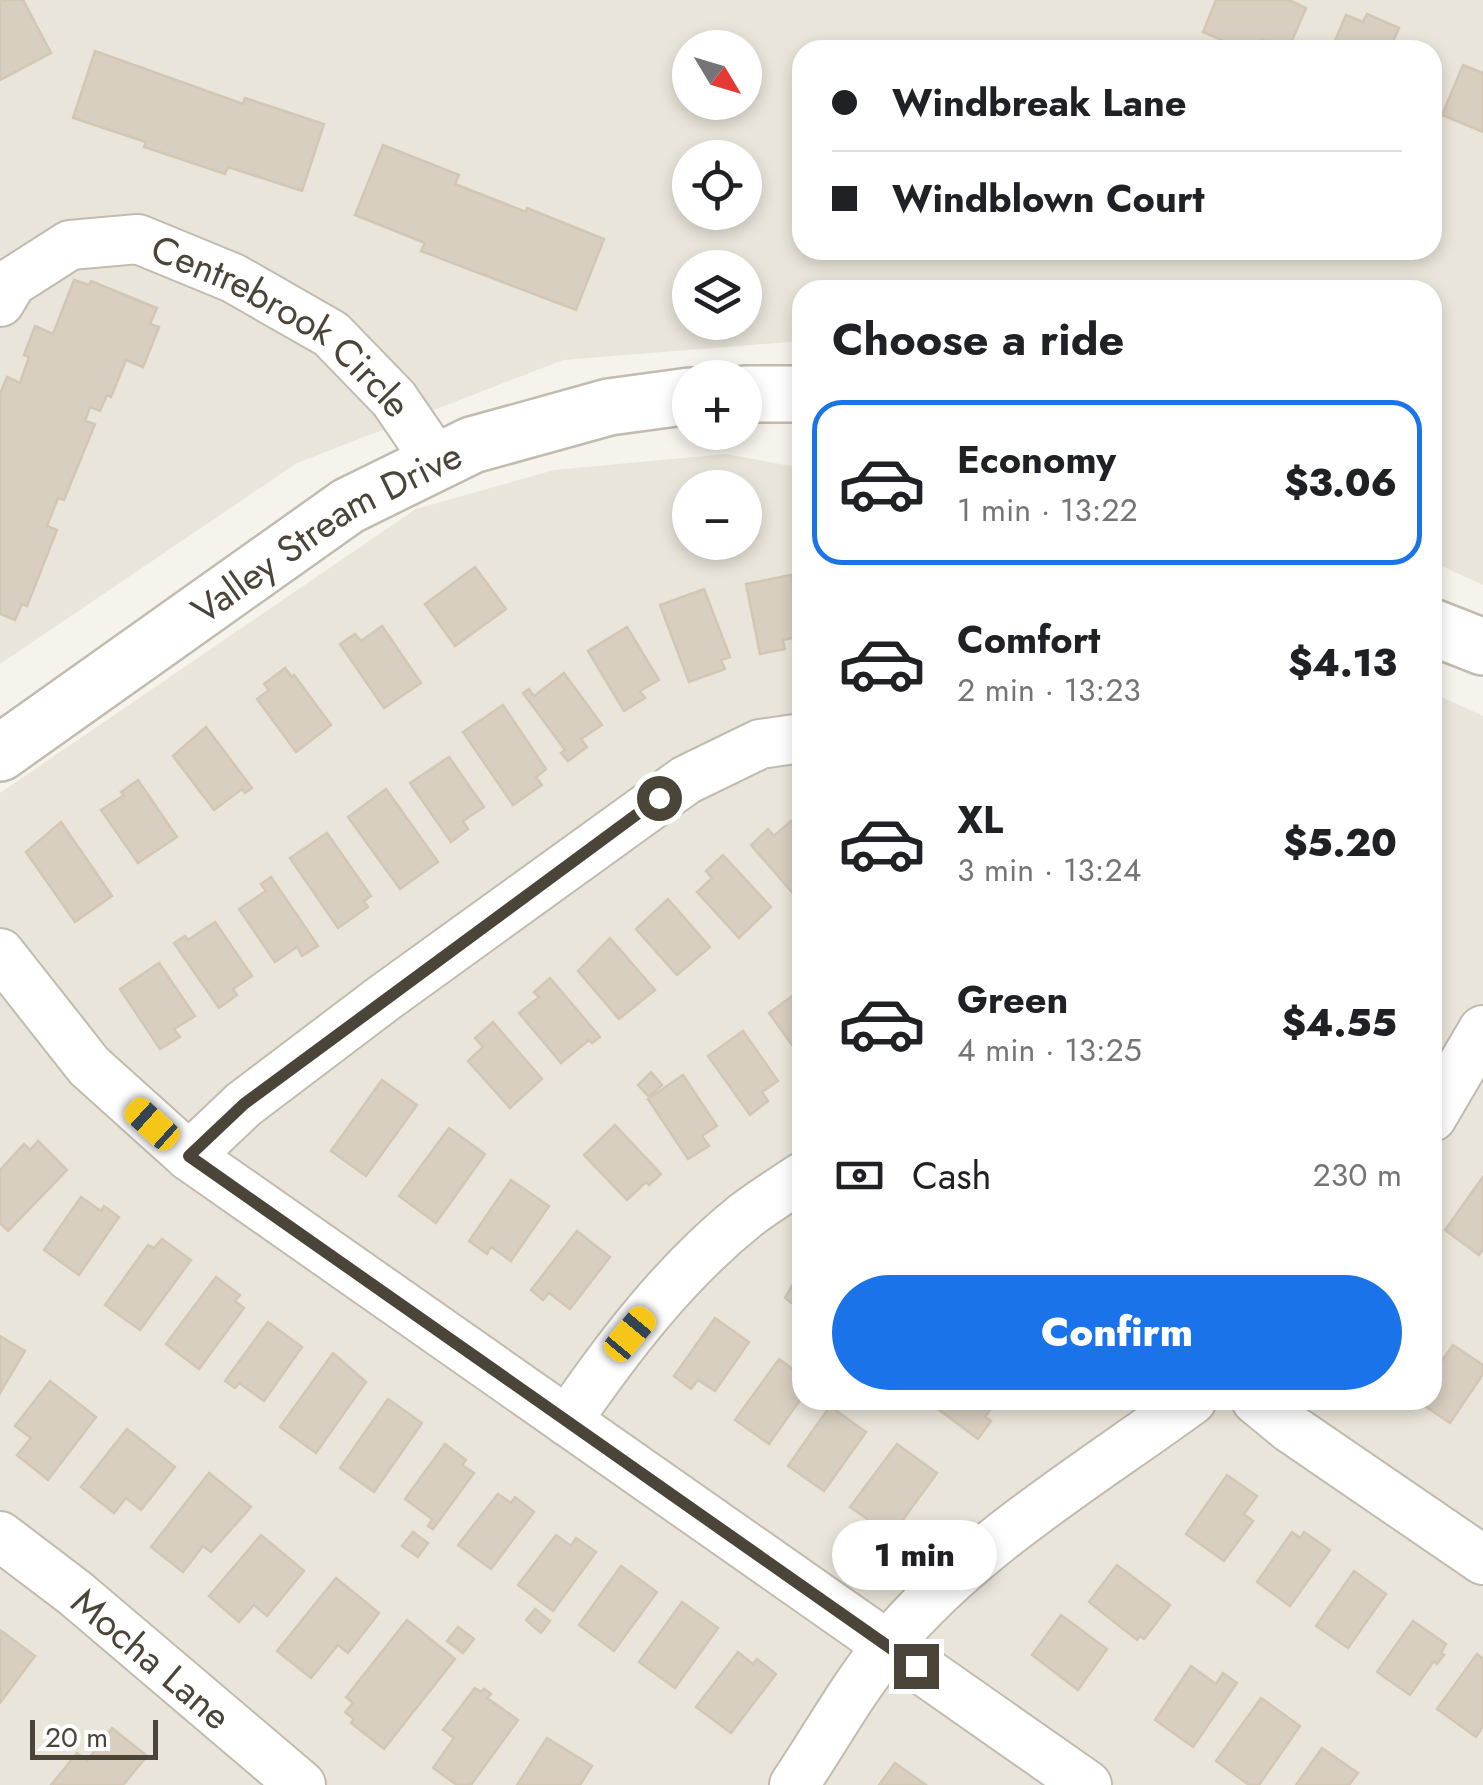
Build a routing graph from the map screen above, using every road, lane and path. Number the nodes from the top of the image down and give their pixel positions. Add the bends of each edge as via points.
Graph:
1 (0, 302) edge
2 (762, 394) edge
3 (792, 394) edge
4 (672, 397) edge
5 (437, 462) junction
6 (1442, 631) edge
7 (1483, 647) edge
8 (792, 739) edge
9 (0, 752) edge
10 (0, 953) edge
11 (189, 1156) junction
12 (792, 1184) edge
13 (1178, 1410) edge
14 (1268, 1410) edge
15 (567, 1421) junction
16 (0, 1536) edge
17 (1483, 1560) edge
18 (888, 1646) junction
19 (300, 1785) edge
20 (794, 1785) edge
21 (1087, 1785) edge

1 - 5 street, Centrebrook Circle via 12,282 70,245 138,239 233,278 331,334 394,399
2 - 3 street
4 - 5 street, Valley Stream Drive via 577,414
5 - 9 street, Valley Stream Drive via 348,506
6 - 7 street
8 - 11 street via 760,744 686,780 368,1010 244,1104
10 - 11 street via 89,1066
11 - 15 street
12 - 15 street via 744,1216 668,1291
13 - 18 street via 1022,1521 951,1580
14 - 17 street
15 - 18 street
16 - 19 street, Mocha Lane
18 - 20 street
18 - 21 street

